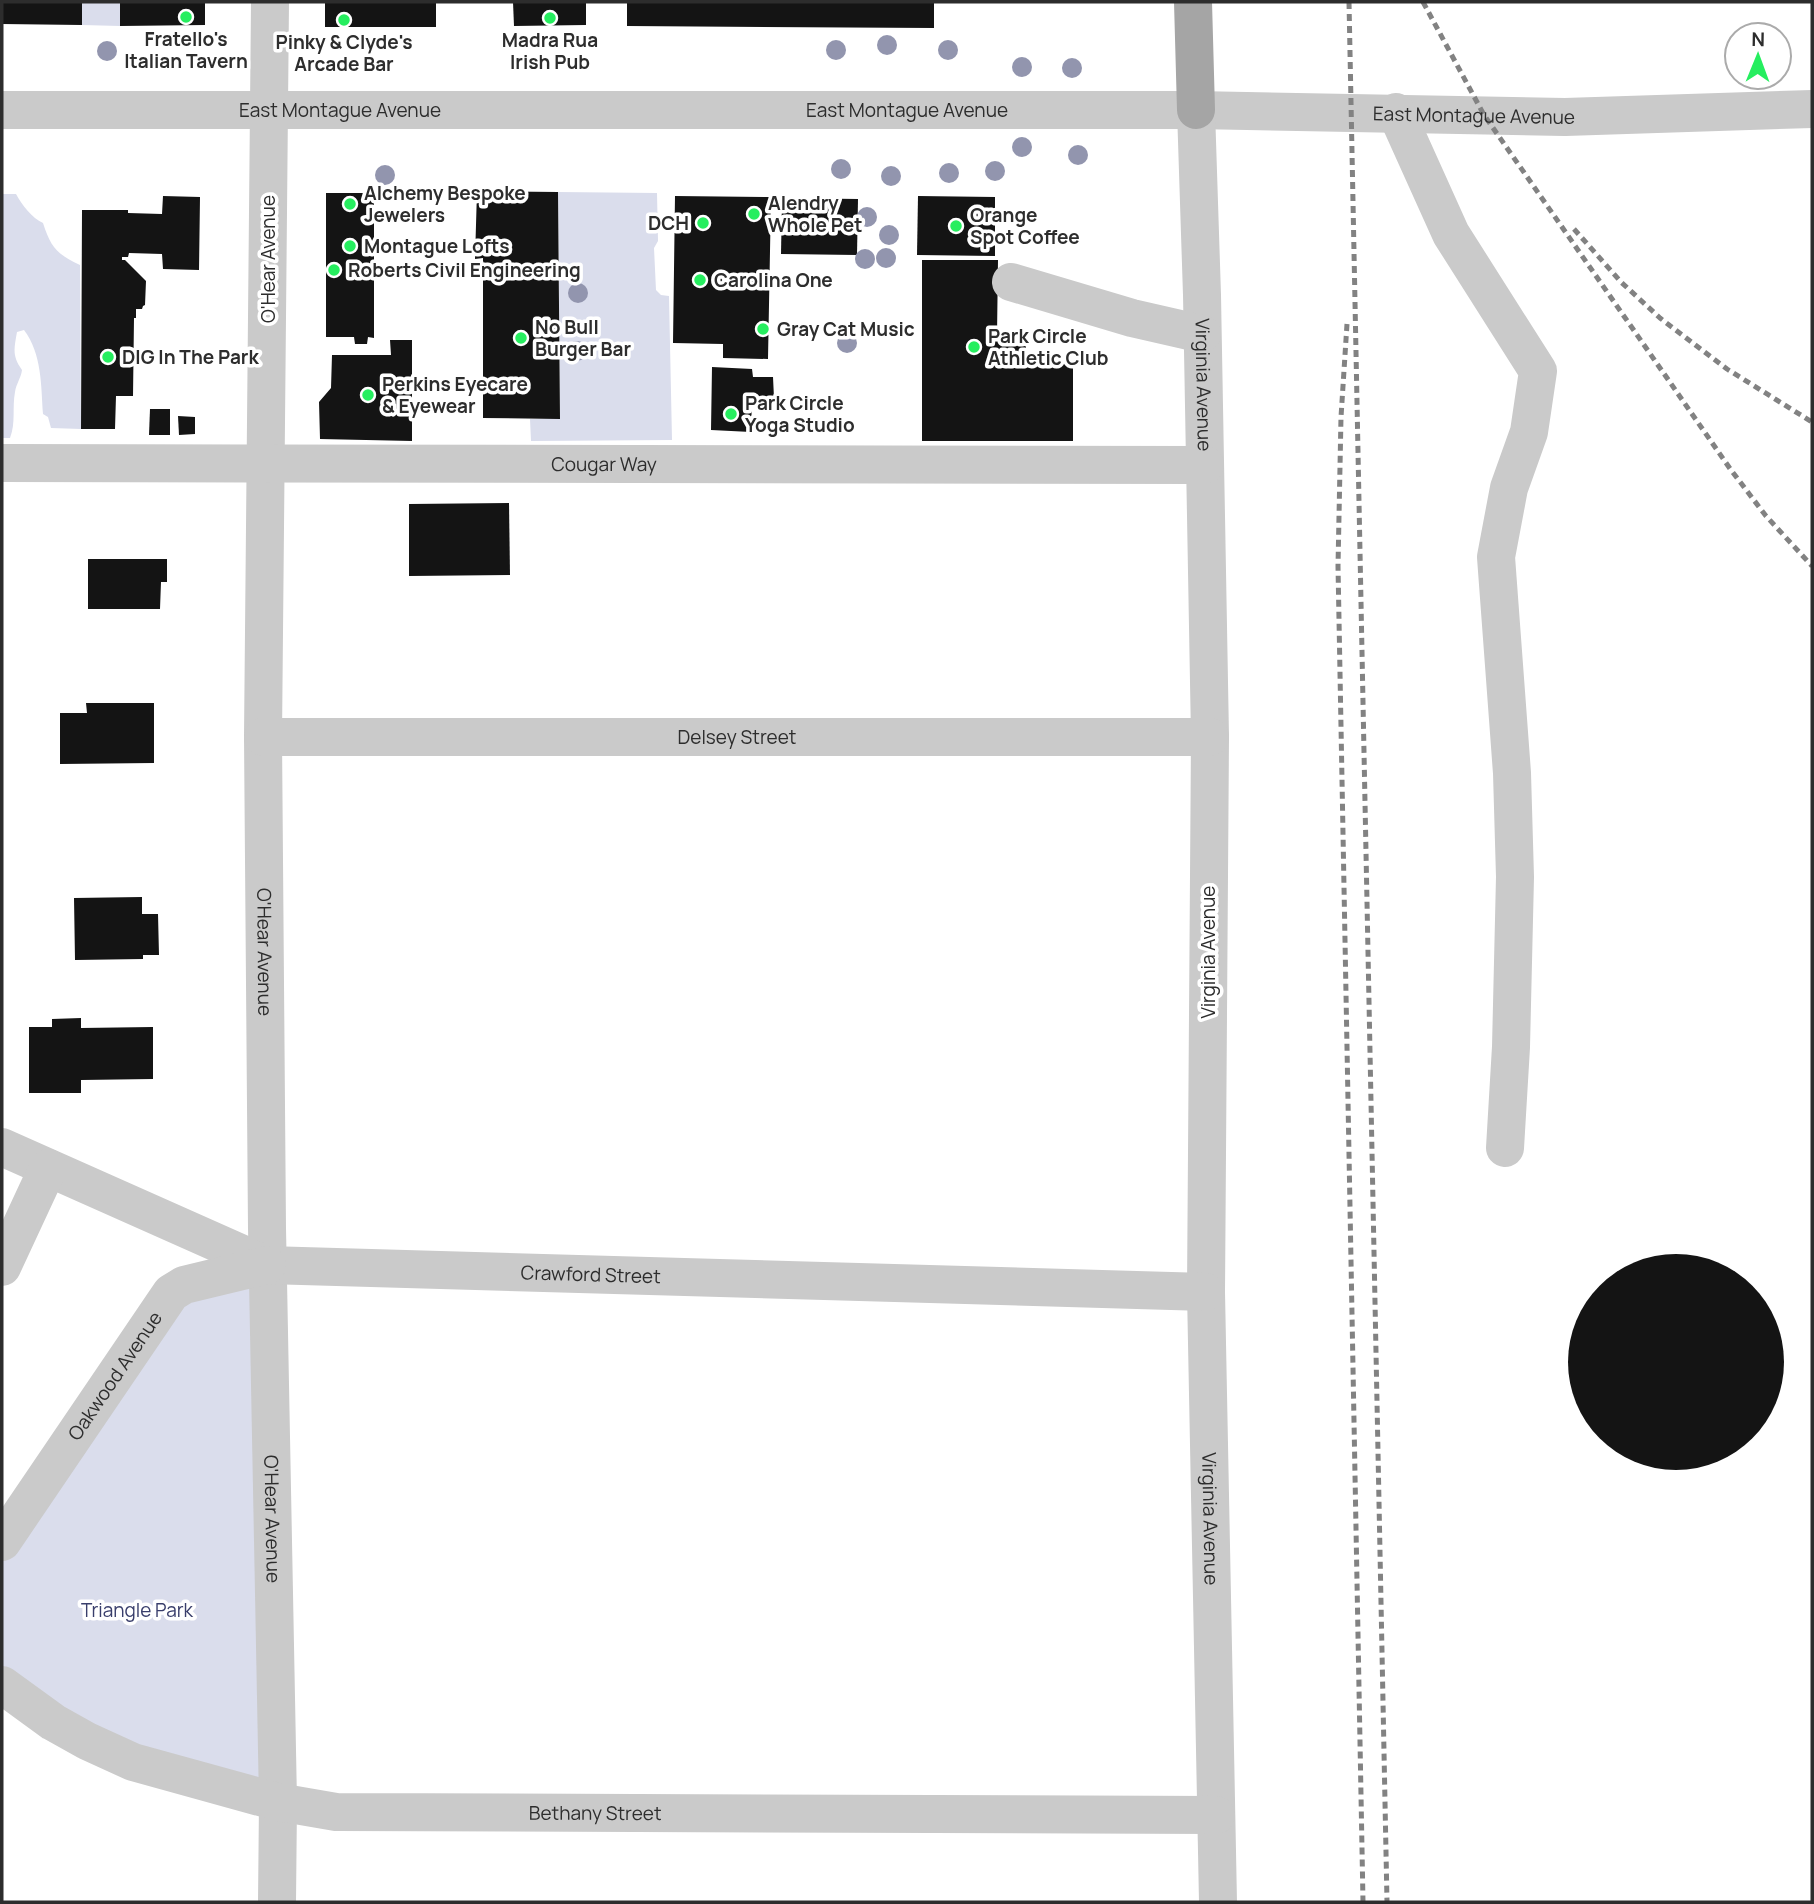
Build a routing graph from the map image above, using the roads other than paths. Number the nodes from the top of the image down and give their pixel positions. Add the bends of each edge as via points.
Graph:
1 (270, 2) edge
2 (1193, 2) edge
3 (1812, 109) edge
4 (2, 110) edge
5 (268, 110) junction
6 (1196, 110) junction
7 (1396, 113) junction
8 (1012, 282) dead end
9 (1202, 334) junction
10 (2, 463) edge
11 (267, 464) junction
12 (1205, 465) junction
13 (263, 737) junction
14 (1210, 737) junction
15 (2, 1147) edge
16 (1505, 1148) dead end
17 (48, 1168) junction
18 (267, 1265) junction
19 (2, 1267) edge
20 (1206, 1292) junction
21 (2, 1542) edge
22 (2, 1685) edge
23 (278, 1801) junction
24 (1216, 1815) junction
25 (277, 1902) edge
26 (1218, 1902) edge

1 - 5 street, O'Hear Avenue
2 - 6 main road, Virginia Avenue
3 - 7 street, East Montague Avenue via 1564,117
4 - 5 street, East Montague Avenue
5 - 6 street, East Montague Avenue
5 - 11 street, O'Hear Avenue
6 - 7 street, East Montague Avenue
6 - 9 street, Virginia Avenue
7 - 16 street via 1451,234 1538,371 1529,432 1509,488 1496,557 1515,877
8 - 9 street
9 - 12 street, Virginia Avenue
10 - 11 street, Cougar Way
11 - 12 street, Cougar Way
11 - 13 street, O'Hear Avenue
12 - 14 street, Virginia Avenue
13 - 14 street, Delsey Street
13 - 18 street, O'Hear Avenue
14 - 20 street, Virginia Avenue
15 - 17 street, Crawford Street
17 - 18 street, Crawford Street
17 - 19 street
18 - 20 street, Crawford Street
18 - 21 street, Oakwood Avenue via 184,1285 171,1293
18 - 23 street, O'Hear Avenue
20 - 24 street, Virginia Avenue
22 - 23 street, Bethany Street via 53,1722 133,1762
23 - 24 street, Bethany Street via 336,1812
23 - 25 street, O'Hear Avenue
24 - 26 street, Virginia Avenue

